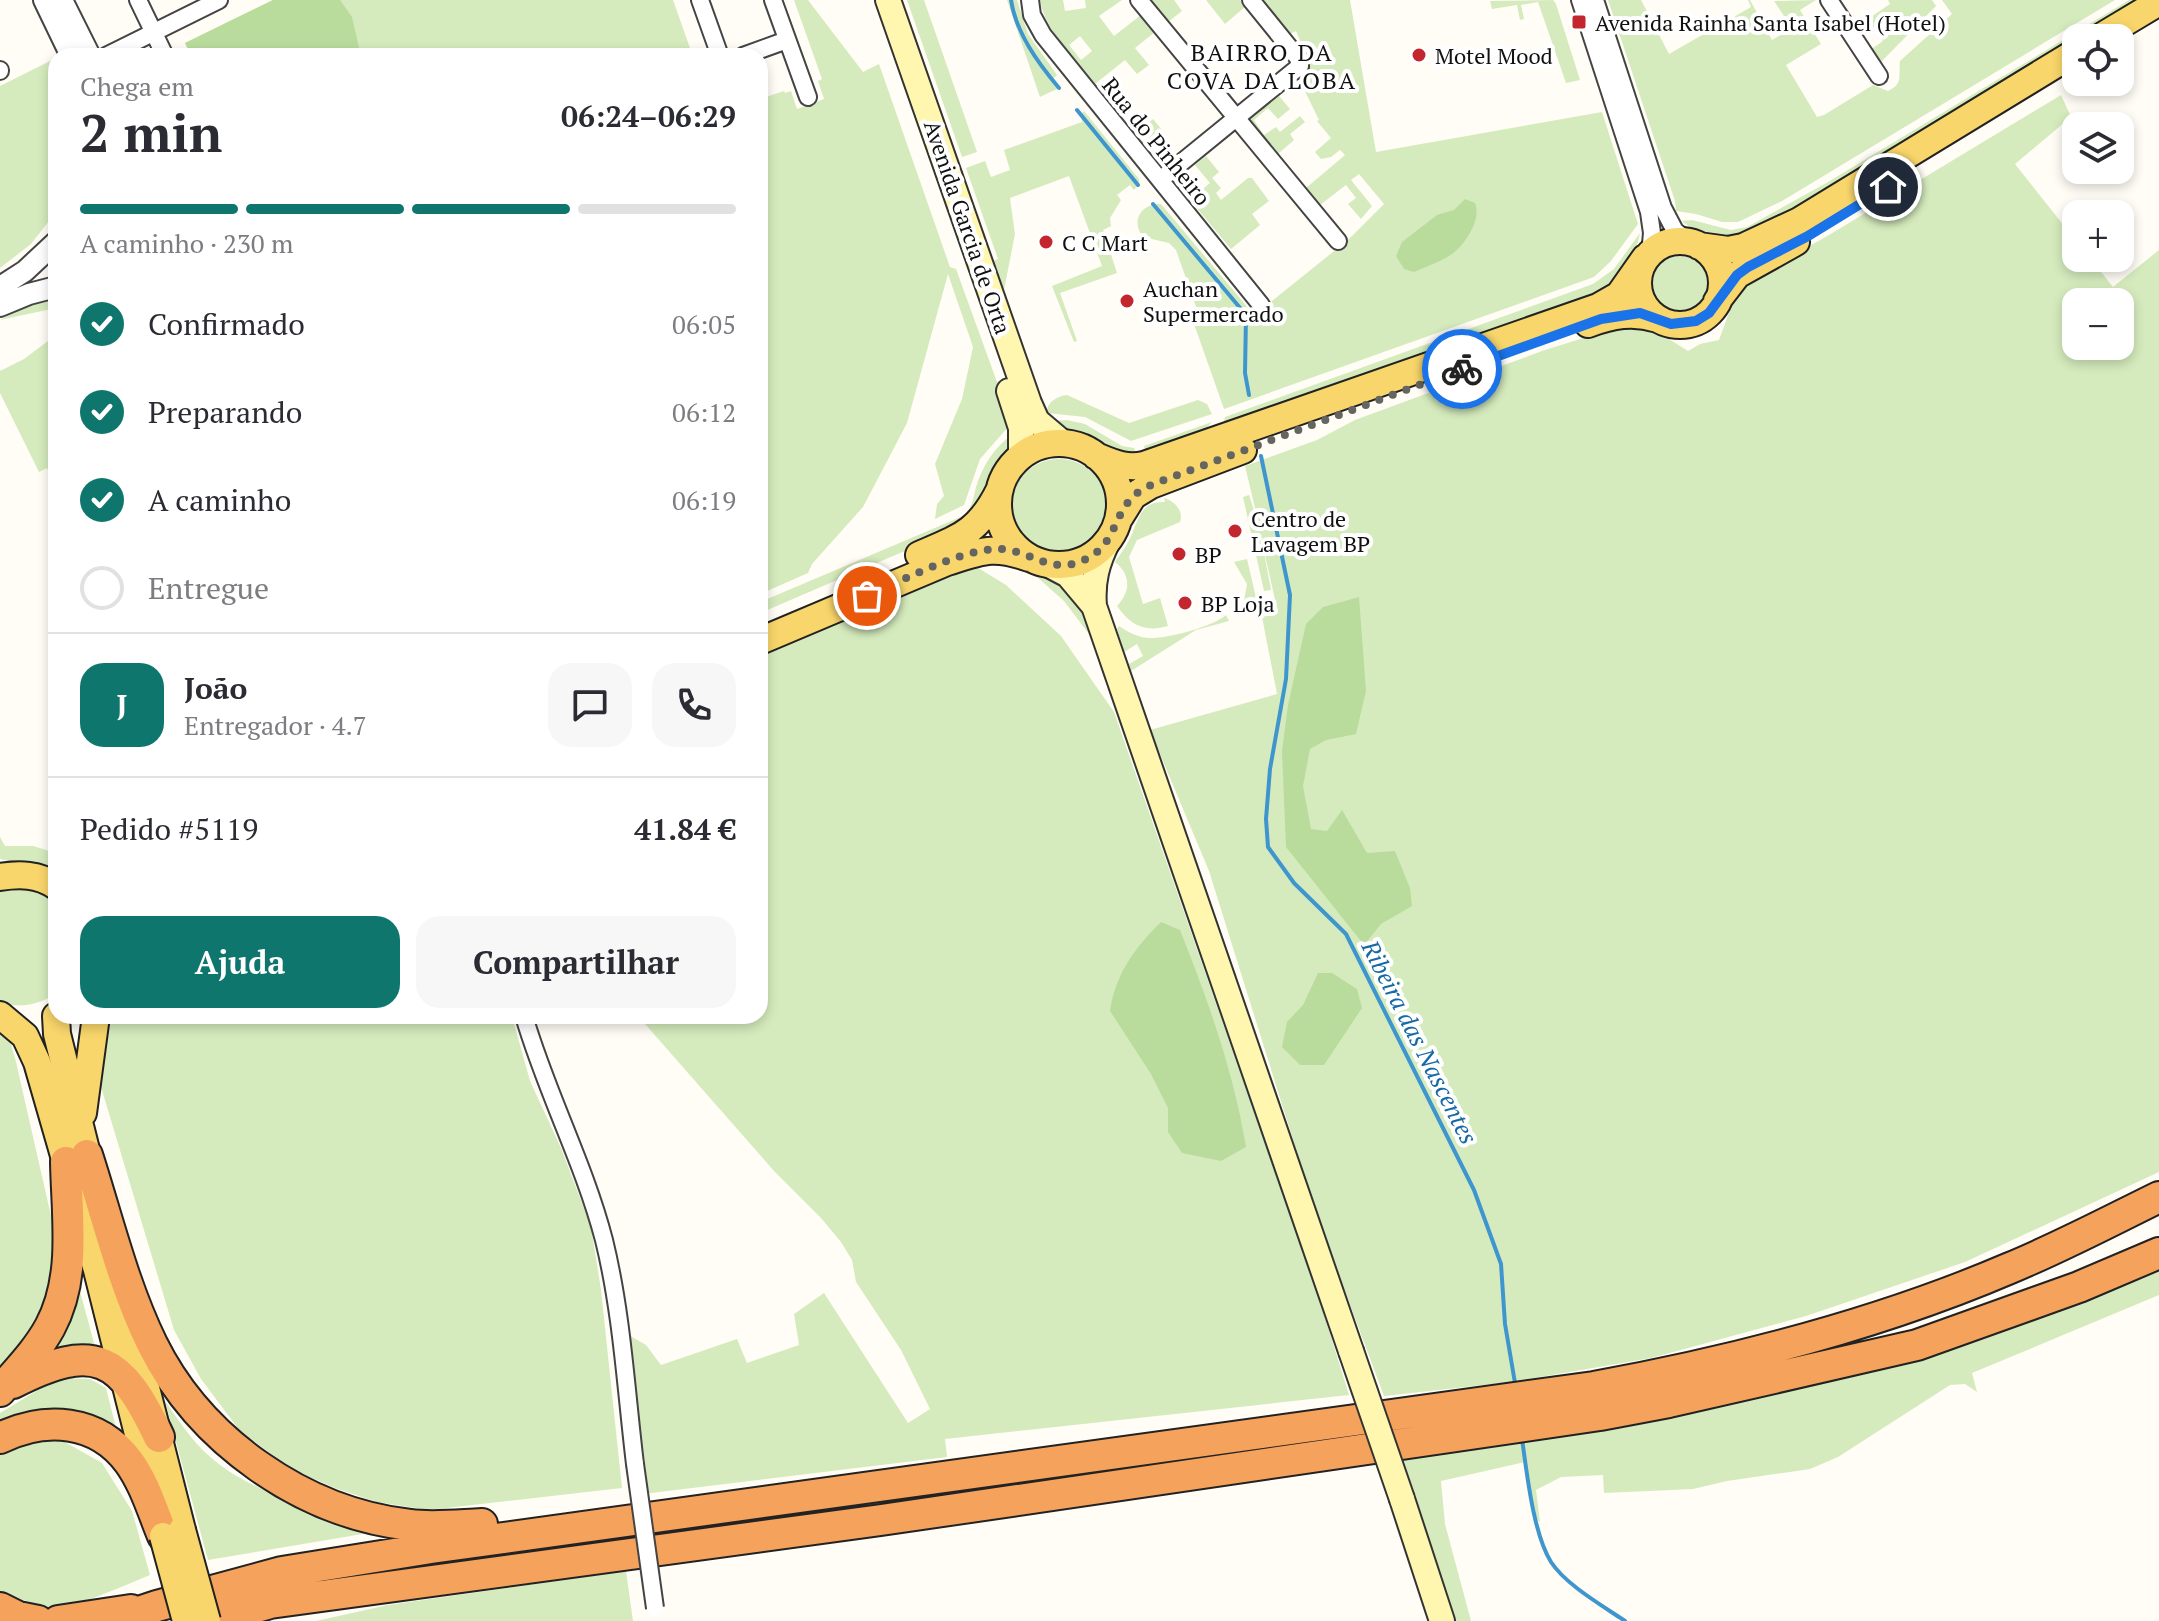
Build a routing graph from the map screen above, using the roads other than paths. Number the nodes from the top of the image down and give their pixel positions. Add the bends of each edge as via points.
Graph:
1 (44, 0) edge
2 (62, 0) edge
3 (138, 0) edge
4 (219, 0) edge
5 (700, 0) edge
6 (773, 0) edge
7 (872, 0) edge
8 (888, 0) edge
9 (1030, 0) edge
10 (1139, 0) edge
11 (1251, 0) edge
12 (1580, 0) edge
13 (1595, 0) edge
14 (1829, 0) edge
15 (2159, 2) edge
16 (2159, 23) edge
17 (2122, 24) edge
18 (154, 32) junction
19 (2134, 38) edge
20 (787, 40) junction
21 (67, 48) edge
22 (86, 48) edge
23 (122, 48) edge
24 (161, 48) edge
25 (717, 48) edge
26 (765, 48) edge
27 (2062, 60) edge
28 (1879, 76) dead end
29 (2062, 82) edge
30 (808, 97) dead end
31 (1237, 118) junction
32 (1160, 180) junction
33 (1338, 241) dead end
34 (1695, 244) junction
35 (48, 249) edge
36 (1647, 256) junction
37 (0, 287) edge
38 (48, 289) edge
39 (1717, 301) junction
40 (1261, 305) dead end
41 (0, 306) edge
42 (1658, 319) junction
43 (1063, 443) junction
44 (1021, 455) junction
45 (1096, 456) junction
46 (1001, 486) junction
47 (1113, 531) junction
48 (1045, 563) junction
49 (1094, 606) junction
50 (768, 620) edge
51 (768, 638) edge
52 (0, 863) edge
53 (0, 877) edge
54 (48, 881) edge
55 (48, 881) edge
56 (48, 1007) edge
57 (0, 1014) edge
58 (56, 1024) edge
59 (94, 1024) edge
60 (526, 1024) edge
61 (78, 1150) junction
62 (2153, 1199) edge
63 (2159, 1232) edge
64 (2159, 1253) edge
65 (2007, 1311) junction
66 (124, 1379) junction
67 (1, 1389) edge
68 (159, 1437) junction
69 (0, 1438) edge
70 (616, 1522) junction
71 (173, 1533) junction
72 (372, 1588) junction
73 (157, 1606) junction
74 (0, 1608) edge
75 (656, 1615) edge
76 (38, 1621) edge
77 (58, 1621) edge
78 (112, 1621) edge
79 (186, 1621) edge
80 (208, 1621) edge
81 (254, 1621) edge
82 (1442, 1621) edge

1 - 21 street
2 - 22 street
3 - 18 street
4 - 18 street
5 - 25 street
6 - 20 street
7 - 44 main road, Avenida Garcia de Orta via 1015,408
8 - 43 main road, Avenida Garcia de Orta via 1029,403 1037,421
9 - 32 street, Rua do Pinheiro via 1043,35
10 - 31 street
11 - 31 street via 1300,66
12 - 36 street via 1649,212
13 - 34 street via 1663,208 1675,231
14 - 28 street
15 - 17 main road
16 - 19 main road
18 - 23 street
18 - 24 street
20 - 26 street
20 - 30 street
27 - 34 main road via 1773,234 1728,250
29 - 39 main road via 1748,267
31 - 32 street
31 - 33 street
32 - 40 street, Rua do Pinheiro
34 - 36 main road via 1668,242
34 - 39 main road via 1718,266
35 - 37 street
36 - 42 main road via 1639,271 1640,297
36 - 45 main road via 1619,295 1598,307 1144,465 1120,466
38 - 41 street
39 - 42 main road via 1696,321 1671,324
42 - 47 main road via 1640,313 1601,319 1282,434 1151,485 1133,496
43 - 44 main road
43 - 45 main road
44 - 46 main road
45 - 47 main road via 1120,496
46 - 48 main road via 999,512 1006,535 1022,553
46 - 50 main road via 989,510 965,535
47 - 48 main road via 1090,557
47 - 49 main road via 1099,561
48 - 49 main road via 1068,575
48 - 51 main road via 1007,550 974,554
49 - 82 main road, bridge
52 - 54 street
53 - 55 main road via 19,874
56 - 57 main road
57 - 61 main road via 25,1036
58 - 61 main road
59 - 61 main road
60 - 75 street, bridge via 604,1242
61 - 66 main road
61 - 67 highway via 59,1307 48,1330
61 - 68 main road
61 - 70 highway via 139,1314 167,1371 199,1414 263,1469 359,1515 411,1525
62 - 70 highway via 2011,1268 1912,1306 1700,1367 1578,1389
63 - 65 highway
64 - 65 highway
65 - 72 highway via 1917,1345 1600,1415 912,1516
66 - 67 highway via 100,1363 76,1359 54,1363
66 - 68 highway
66 - 71 main road
68 - 71 main road
69 - 71 highway via 41,1423 80,1427 98,1435 129,1462
70 - 73 highway via 282,1572
71 - 79 main road, bridge
71 - 80 main road, bridge
72 - 80 highway via 270,1603
72 - 81 highway
73 - 77 highway
73 - 78 highway
74 - 76 highway

